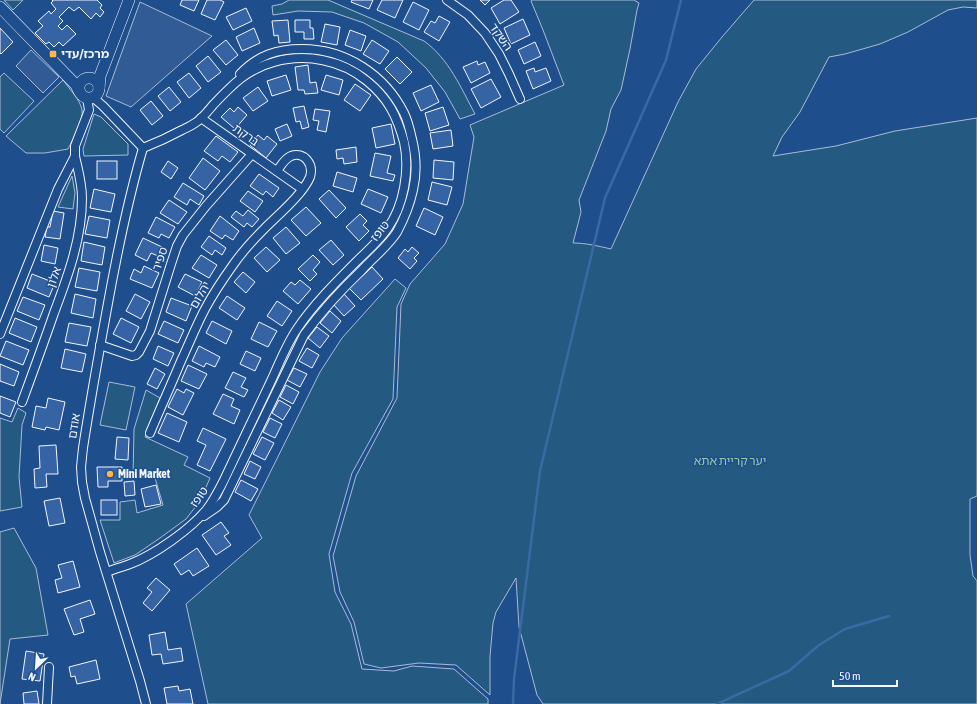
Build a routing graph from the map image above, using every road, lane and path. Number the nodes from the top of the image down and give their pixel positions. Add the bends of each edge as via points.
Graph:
1 (129, 0) edge
2 (447, 0) edge
3 (0, 7) edge
4 (105, 63) junction
5 (66, 74) junction
6 (87, 78) junction
7 (91, 93) junction
8 (520, 99) dead end
9 (201, 118) junction
10 (142, 148) junction
11 (252, 154) junction
12 (74, 156) junction
13 (277, 172) junction
14 (302, 189) junction
15 (0, 334) edge
16 (100, 345) junction
17 (22, 402) dead end
18 (150, 433) dead end
19 (106, 572) junction
20 (49, 667) dead end
21 (47, 704) edge
22 (146, 704) edge

1 - 4 street
2 - 8 street, השקד via 468,15 485,33 503,61
3 - 5 street
4 - 6 street via 94,76
4 - 7 street
5 - 6 street via 76,79
5 - 7 street via 76,85
6 - 7 street via 96,82
6 - 7 street via 79,84
7 - 10 street
7 - 12 street via 89,110 75,146
9 - 10 street, טופז via 163,140
9 - 11 street, ברקת
9 - 19 street, טופז via 231,86 258,68 285,59 325,60 362,77 382,94 396,118 405,148 405,186 388,228 296,330 208,508 171,541 143,558
10 - 16 street, אודם via 122,228
11 - 13 street, ברקת
11 - 16 street, ספיר via 183,235 177,246 150,331 139,352 132,356
12 - 15 street via 58,189
12 - 17 street, אלון via 82,199 72,265
13 - 14 street
13 - 14 street, יהלום via 290,156 296,155 307,159 312,170
14 - 18 street, יהלום via 248,245 205,308
16 - 19 street, אודם via 81,467 85,498
19 - 22 street, אודם
20 - 21 street

